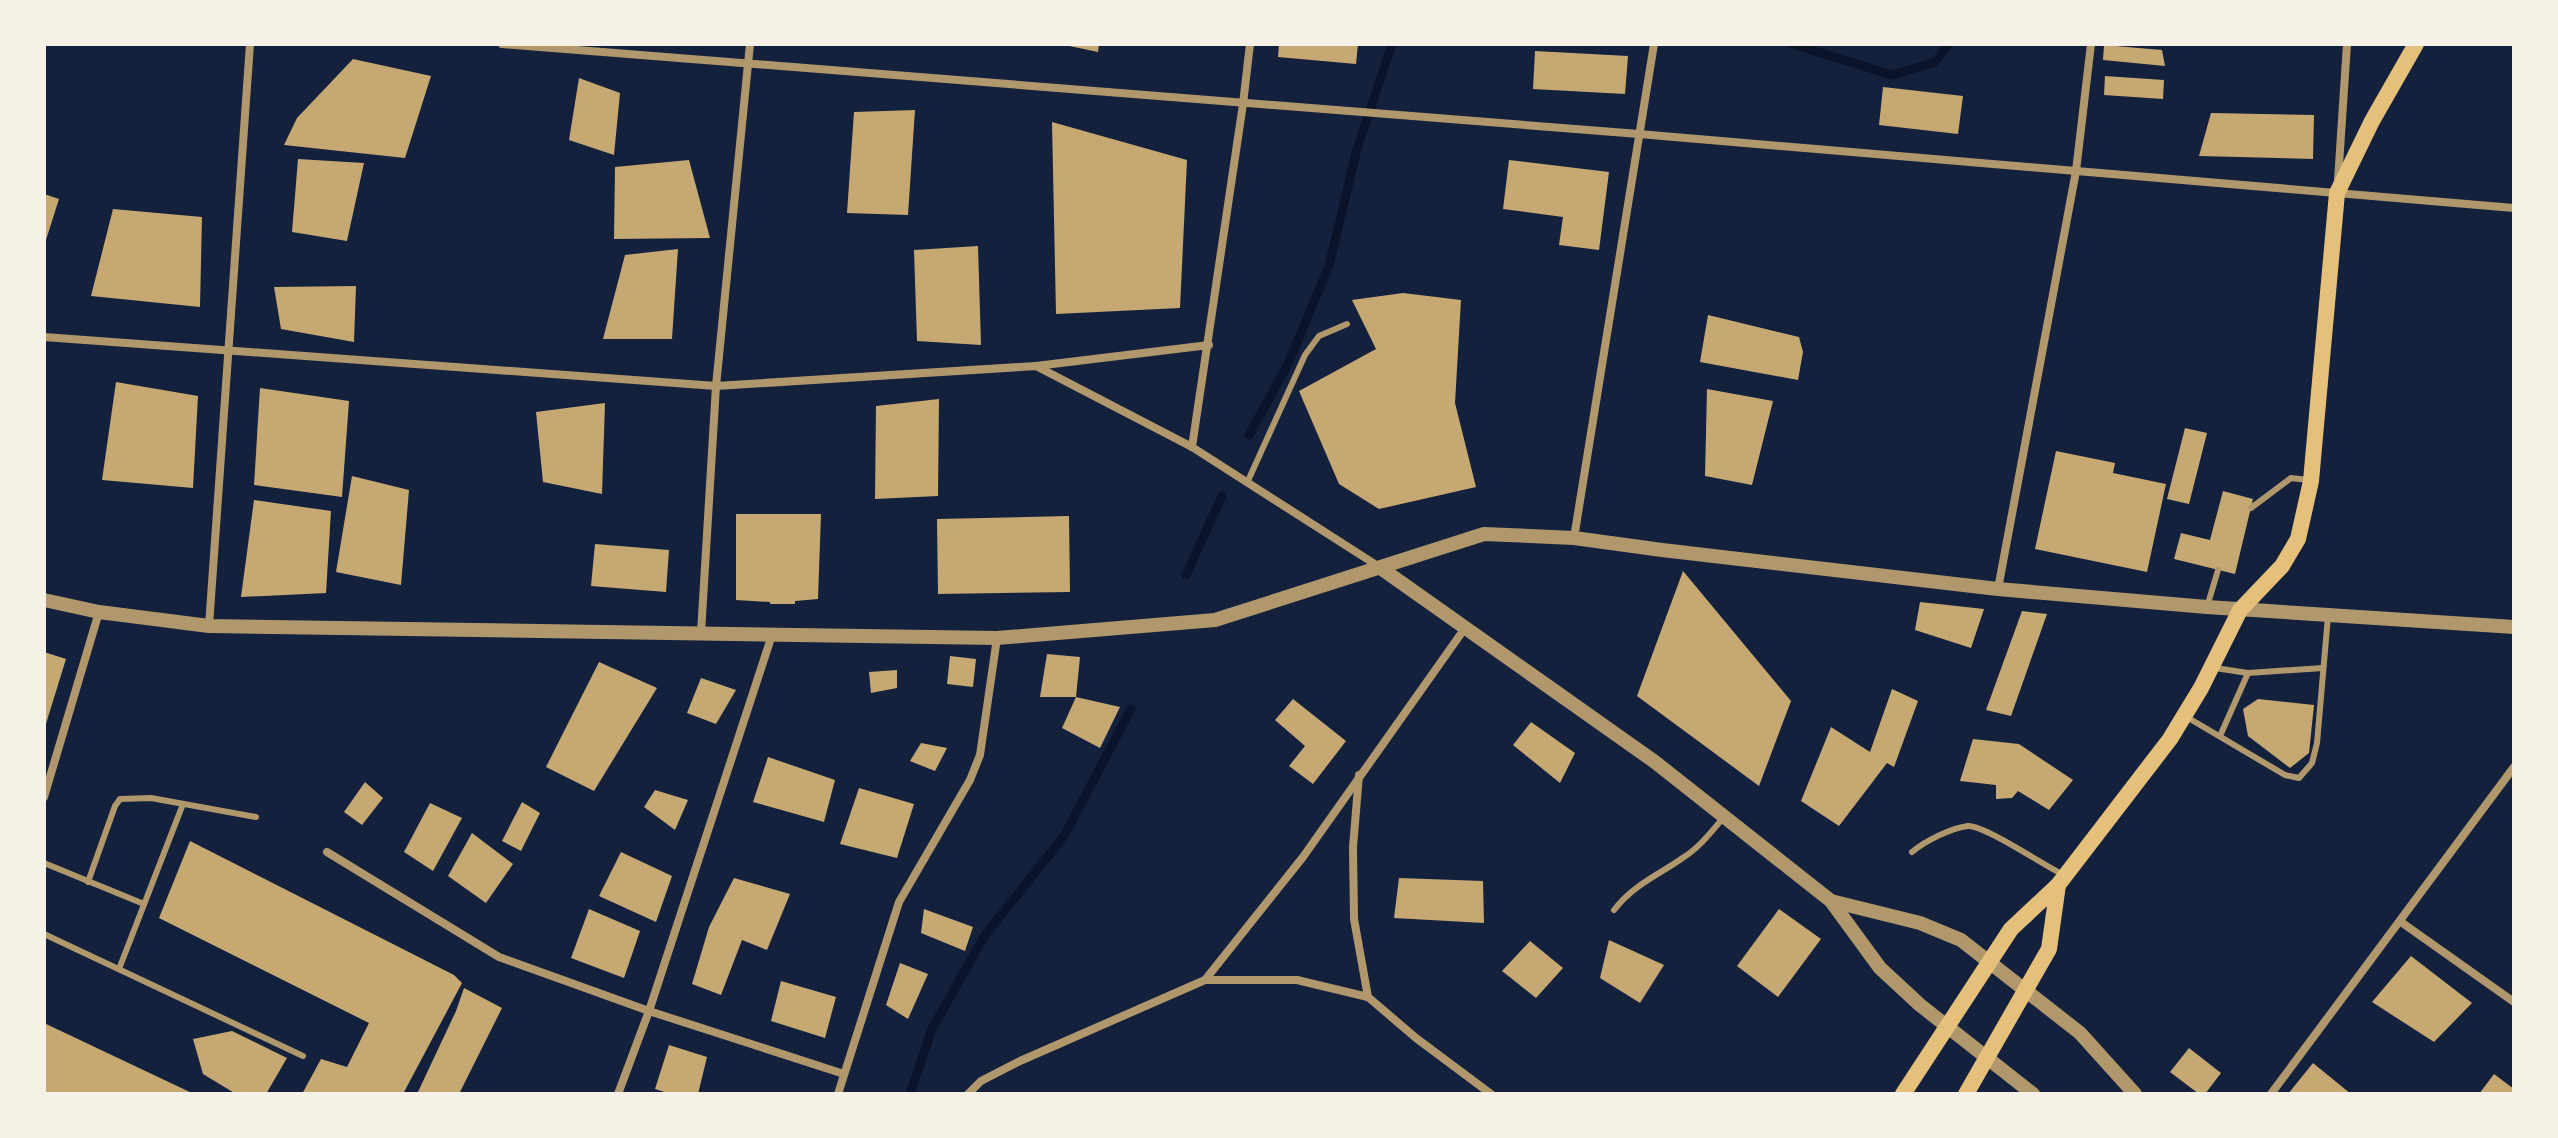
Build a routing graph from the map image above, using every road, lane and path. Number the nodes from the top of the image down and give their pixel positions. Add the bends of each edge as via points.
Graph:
1 (250, 44) edge
2 (502, 44) edge
3 (750, 44) edge
4 (1250, 44) edge
5 (1654, 44) edge
6 (2091, 44) edge
7 (2347, 44) edge
8 (2416, 44) edge
9 (748, 64) junction
10 (1243, 104) junction
11 (1639, 134) junction
12 (2076, 171) junction
13 (2337, 193) junction
14 (2514, 208) edge
15 (1347, 324) dead end
16 (44, 337) edge
17 (1209, 345) junction
18 (227, 351) junction
19 (1036, 366) junction
20 (716, 386) junction
21 (1192, 447) junction
22 (2311, 481) junction
23 (1247, 483) junction
24 (2251, 508) dead end
25 (1574, 538) junction
26 (1382, 569) junction
27 (2218, 570) dead end
28 (1998, 589) junction
29 (44, 600) edge
30 (2207, 607) junction
31 (2240, 610) junction
32 (99, 612) junction
33 (2328, 616) junction
34 (209, 626) junction
35 (2514, 627) edge
36 (1465, 628) junction
37 (701, 633) junction
38 (772, 634) junction
39 (997, 638) junction
40 (2211, 667) junction
41 (2323, 668) junction
42 (2248, 673) junction
43 (2185, 716) junction
44 (2220, 736) junction
45 (2514, 767) edge
46 (1359, 775) junction
47 (44, 797) edge
48 (183, 804) junction
49 (256, 817) dead end
50 (1724, 817) junction
51 (327, 852) dead end
52 (1912, 852) dead end
53 (44, 863) edge
54 (2062, 880) junction
55 (88, 882) junction
56 (1831, 901) junction
57 (144, 904) junction
58 (1614, 910) dead end
59 (2401, 922) junction
60 (44, 934) edge
61 (119, 969) junction
62 (1205, 980) junction
63 (1368, 997) junction
64 (2514, 1002) edge
65 (649, 1011) junction
66 (303, 1056) dead end
67 (844, 1074) junction
68 (618, 1094) edge
69 (838, 1094) edge
70 (968, 1094) edge
71 (1491, 1094) edge
72 (1903, 1094) edge
73 (1966, 1094) edge
74 (2033, 1094) edge
75 (2135, 1094) edge
76 (2271, 1094) edge

1 - 18 street
2 - 9 street
3 - 9 street
4 - 10 street
5 - 11 street
6 - 12 street
7 - 13 street
8 - 13 main road
9 - 10 street
9 - 20 street
10 - 11 street
10 - 17 street
11 - 12 street
11 - 25 street
12 - 13 street
12 - 28 street
13 - 14 street
13 - 22 main road
15 - 23 lane via 1319,336 1305,355
16 - 18 street
17 - 19 street
17 - 21 street
18 - 20 street
18 - 34 street
19 - 20 street
19 - 21 street
20 - 37 street
21 - 23 street
22 - 24 lane via 2291,478
22 - 31 main road via 2298,539 2282,566
23 - 26 street
25 - 26 street via 1484,534
25 - 28 street
26 - 36 street
26 - 39 street via 1215,620
27 - 30 lane
28 - 30 street
29 - 32 street
30 - 31 street
31 - 33 street
31 - 40 main road
32 - 34 street
32 - 47 street
33 - 35 street
33 - 41 lane
34 - 37 street
36 - 46 street
36 - 50 street
37 - 38 street
38 - 39 street
38 - 65 street
39 - 67 street via 980,755 899,902
40 - 42 lane
40 - 43 main road
41 - 42 lane
41 - 44 lane via 2317,743 2312,763 2299,778
42 - 44 lane
43 - 44 lane
43 - 54 main road
45 - 59 street
46 - 62 street via 1303,857
46 - 63 street via 1354,919
48 - 49 lane
48 - 55 lane via 120,799
48 - 57 lane
50 - 56 street
50 - 58 lane via 1691,852 1637,885
51 - 65 street via 499,957
52 - 54 lane via 1925,841 1970,826 1997,836
53 - 55 lane
54 - 72 main road via 2011,929
54 - 73 main road via 2049,949
55 - 57 lane
56 - 74 street via 1880,968
56 - 75 street via 1920,923 1961,940 2080,1033
57 - 61 lane
59 - 64 street
59 - 76 street
60 - 61 lane
61 - 66 lane
62 - 63 street via 1297,980
62 - 70 street via 1020,1061 981,1081
63 - 71 street
65 - 67 street
65 - 68 street
67 - 69 street

